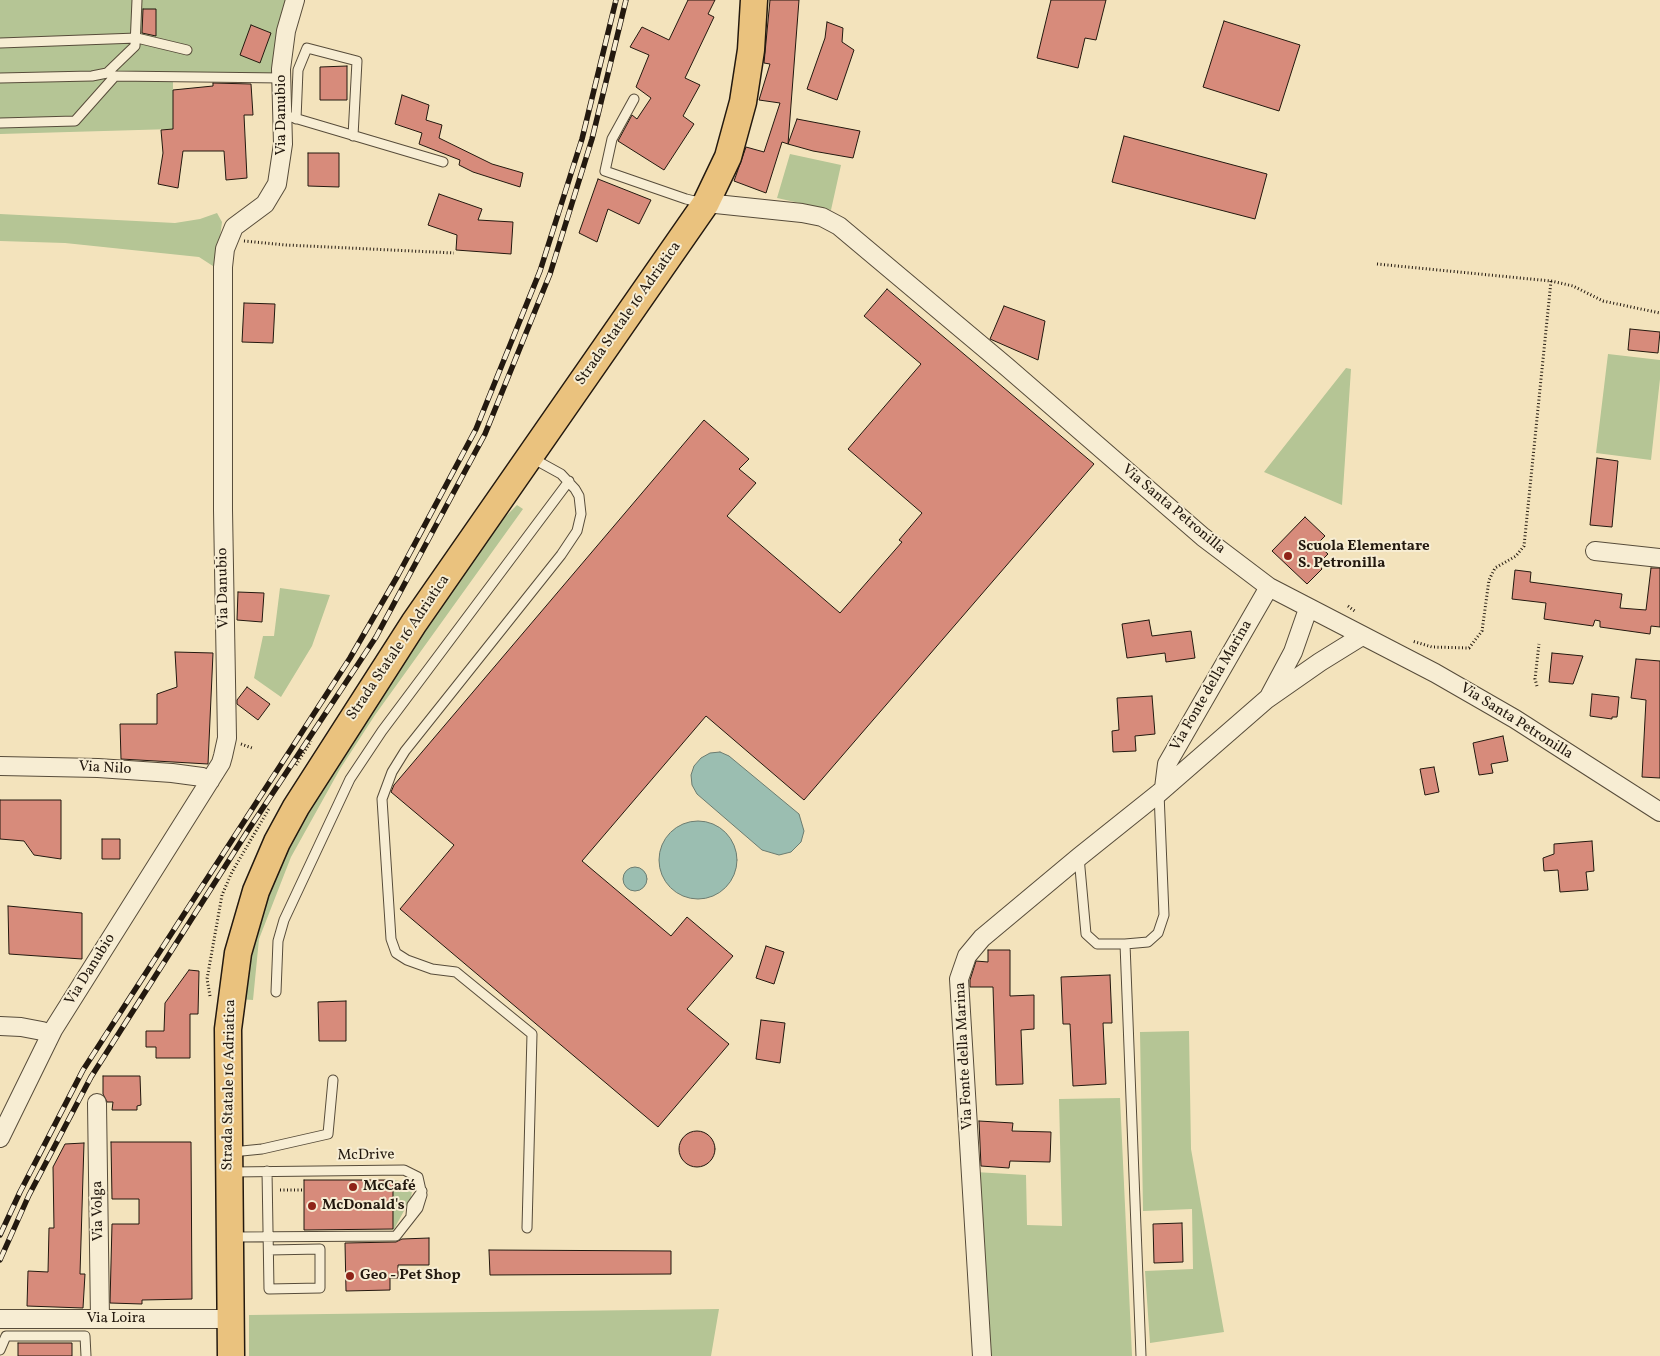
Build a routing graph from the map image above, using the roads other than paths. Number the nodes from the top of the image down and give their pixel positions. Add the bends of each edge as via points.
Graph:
1 (137, 0) edge
2 (295, 0) edge
3 (754, 0) edge
4 (137, 38) junction
5 (0, 43) edge
6 (187, 50) dead end
7 (0, 78) edge
8 (282, 78) junction
9 (634, 100) dead end
10 (290, 117) junction
11 (0, 123) edge
12 (353, 136) junction
13 (443, 162) dead end
14 (706, 203) junction
15 (529, 457) junction
16 (569, 481) junction
17 (1595, 551) dead end
18 (1660, 558) edge
19 (1269, 587) junction
20 (1308, 609) junction
21 (1362, 636) junction
22 (1268, 699) junction
23 (0, 766) edge
24 (210, 781) junction
25 (1162, 791) junction
26 (1660, 812) edge
27 (1079, 857) junction
28 (1125, 944) junction
29 (276, 992) dead end
30 (0, 1026) edge
31 (50, 1035) junction
32 (333, 1080) dead end
33 (97, 1103) dead end
34 (0, 1138) edge
35 (229, 1162) junction
36 (267, 1171) junction
37 (527, 1228) dead end
38 (230, 1237) junction
39 (269, 1237) junction
40 (269, 1250) junction
41 (0, 1319) edge
42 (100, 1319) junction
43 (231, 1319) junction
44 (0, 1350) edge
45 (86, 1356) edge
46 (231, 1356) edge
47 (982, 1356) edge
48 (1141, 1356) edge

1 - 4 lane
2 - 8 street, Via Danubio via 286,31
3 - 14 main road, Strada Statale 16 Adriatica via 743,102 728,157
4 - 5 lane
4 - 6 lane
4 - 7 lane via 135,46 107,73
8 - 10 street, Via Danubio
8 - 11 lane via 115,76 75,121
9 - 14 lane via 612,139 605,171
10 - 12 lane
10 - 12 lane via 298,70 307,48 357,61
10 - 24 street, Via Danubio via 273,194 258,210 234,227 225,249 222,285 227,738 221,763
12 - 13 lane
14 - 15 main road, Strada Statale 16 Adriatica
14 - 19 street, Via Santa Petronilla via 802,213 822,217 840,226 1203,537
15 - 16 lane
15 - 35 main road, Strada Statale 16 Adriatica via 414,623 316,774 262,876 242,934 230,1001
16 - 29 lane via 382,731 350,780 284,920 278,941
16 - 37 lane via 581,503 577,531 561,556 405,751 382,798 391,939 396,953 432,969 456,972 532,1034
17 - 18 street
19 - 20 street, Via Santa Petronilla
19 - 25 street, Via Fonte della Marina via 1167,764
20 - 21 street, Via Santa Petronilla
20 - 22 street, Via Fonte della Marina via 1293,652
21 - 22 street, Via Fonte della Marina
21 - 26 street, Via Santa Petronilla via 1515,719
22 - 25 street, Via Fonte della Marina
23 - 24 street, Via Nilo via 154,772 202,777
24 - 31 street, Via Danubio
25 - 27 street, Via Fonte della Marina
25 - 28 lane via 1164,916 1158,933 1148,942
27 - 28 lane via 1086,934 1097,944
27 - 47 street, Via Fonte della Marina via 982,938 967,956 959,979
28 - 48 lane
30 - 31 street via 21,1027
31 - 34 street, Via Danubio
32 - 35 lane via 328,1134 262,1149
33 - 42 street, Via Volga
35 - 36 lane, McDrive
35 - 38 main road, Strada Statale 16 Adriatica
36 - 39 lane
36 - 39 lane, McDrive via 404,1170 418,1178 422,1190 422,1202 396,1236
38 - 39 lane
38 - 43 main road, Strada Statale 16 Adriatica
39 - 40 lane
40 - 40 lane via 269,1289 320,1288 320,1249
41 - 42 street, Via Loira
42 - 43 street, Via Loira
43 - 46 main road, Strada Statale 16 Adriatica
44 - 45 lane via 6,1336 86,1336

